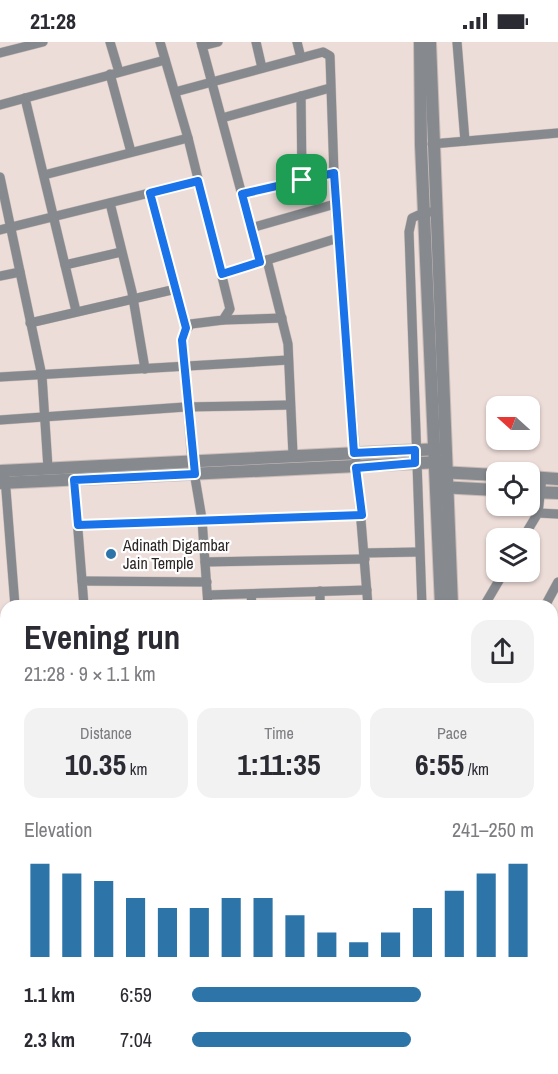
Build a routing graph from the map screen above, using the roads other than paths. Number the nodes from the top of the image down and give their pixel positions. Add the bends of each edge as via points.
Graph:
1 (43, 42) edge
2 (110, 42) edge
3 (160, 42) edge
4 (219, 42) edge
5 (256, 42) edge
6 (297, 42) edge
7 (420, 42) edge
8 (430, 42) edge
9 (457, 42) edge
10 (201, 44) edge
11 (0, 53) edge
12 (301, 58) junction
13 (165, 60) junction
14 (262, 68) junction
15 (115, 73) junction
16 (212, 80) junction
17 (330, 88) junction
18 (175, 92) junction
19 (301, 96) junction
20 (25, 98) junction
21 (0, 105) edge
22 (222, 118) junction
23 (558, 133) edge
24 (188, 138) junction
25 (465, 141) junction
26 (432, 144) junction
27 (131, 153) junction
28 (334, 173) junction
29 (44, 175) junction
30 (0, 177) edge
31 (302, 180) junction
32 (429, 180) junction
33 (198, 181) junction
34 (150, 193) junction
35 (242, 194) junction
36 (110, 203) junction
37 (335, 204) junction
38 (430, 208) junction
39 (55, 217) junction
40 (11, 228) junction
41 (251, 228) junction
42 (0, 230) edge
43 (338, 238) junction
44 (121, 252) junction
45 (264, 261) junction
46 (65, 265) junction
47 (20, 272) junction
48 (222, 274) junction
49 (0, 276) edge
50 (176, 289) junction
51 (133, 298) junction
52 (76, 312) junction
53 (282, 318) junction
54 (223, 320) junction
55 (30, 323) junction
56 (186, 328) junction
57 (288, 360) junction
58 (185, 367) junction
59 (145, 369) junction
60 (0, 374) edge
61 (42, 376) junction
62 (289, 405) junction
63 (189, 407) junction
64 (44, 418) junction
65 (0, 420) edge
66 (439, 449) junction
67 (415, 450) junction
68 (354, 453) junction
69 (293, 455) junction
70 (192, 460) junction
71 (415, 463) junction
72 (440, 467) junction
73 (48, 468) junction
74 (356, 468) junction
75 (195, 474) junction
76 (486, 474) edge
77 (3, 477) edge
78 (540, 478) edge
79 (558, 478) edge
80 (74, 480) junction
81 (441, 487) junction
82 (486, 489) edge
83 (540, 492) edge
84 (558, 493) edge
85 (540, 513) edge
86 (558, 514) edge
87 (362, 515) junction
88 (202, 519) junction
89 (78, 525) junction
90 (419, 552) junction
91 (365, 556) junction
92 (205, 562) junction
93 (82, 581) junction
94 (207, 582) junction
95 (498, 582) edge
96 (558, 582) edge
97 (367, 590) junction
98 (320, 591) junction
99 (251, 594) junction
100 (208, 595) junction
101 (14, 600) edge
102 (84, 600) edge
103 (208, 600) edge
104 (252, 600) edge
105 (320, 600) edge
106 (368, 600) edge
107 (422, 600) edge
108 (441, 600) edge
109 (451, 600) edge
110 (488, 600) edge
111 (548, 600) edge

1 - 11 street
2 - 15 street
3 - 13 street
4 - 10 street
5 - 14 street
6 - 12 street
7 - 32 street
8 - 26 street
9 - 25 street
10 - 16 street
12 - 14 street
12 - 17 street via 329,53
13 - 15 street
13 - 18 street
14 - 16 street
15 - 20 street
15 - 27 street
16 - 18 street
16 - 22 street
17 - 19 street
17 - 28 street
18 - 24 street
19 - 22 street
19 - 31 street
20 - 21 street
20 - 29 street
22 - 35 street
23 - 25 street
24 - 27 street
24 - 33 street
25 - 26 street
26 - 32 street
27 - 29 street
28 - 31 street
28 - 37 street
29 - 39 street
30 - 40 street
31 - 35 street
32 - 38 street
33 - 34 street
33 - 48 street
34 - 36 street
34 - 50 street
35 - 41 street
36 - 39 street
36 - 44 street
37 - 41 street
37 - 43 street
38 - 66 street
38 - 67 street via 412,218 409,232
39 - 40 street
39 - 46 street
40 - 42 street
40 - 47 street
41 - 45 street
43 - 45 street
43 - 68 street
44 - 46 street
44 - 51 street
45 - 48 street
45 - 53 street
46 - 52 street
47 - 49 street
47 - 55 street
48 - 54 street via 230,309
50 - 51 street
50 - 56 street
51 - 52 street
51 - 59 street
52 - 55 street
53 - 54 street
53 - 57 street
54 - 56 street
55 - 61 street
56 - 58 street via 182,340
57 - 58 street
57 - 62 street
58 - 59 street
58 - 63 street
59 - 61 street
60 - 61 street
61 - 64 street
62 - 63 street
62 - 69 street
63 - 64 street
63 - 70 street
64 - 65 street
64 - 73 street
66 - 67 street
66 - 72 street
67 - 68 street
67 - 71 street
68 - 69 street
68 - 74 street
69 - 70 street
70 - 73 street
70 - 75 street
71 - 72 street
71 - 74 street
71 - 90 street
72 - 76 street
72 - 81 street
73 - 77 street
74 - 75 street
74 - 87 street
75 - 80 street
75 - 88 street
77 - 80 street
77 - 101 street
78 - 79 street
80 - 89 street
81 - 82 street
81 - 108 street
81 - 109 street
83 - 84 street
85 - 86 street
87 - 88 street
87 - 91 street
88 - 89 street
88 - 92 street
89 - 93 street
90 - 91 street
90 - 107 street
91 - 92 street
91 - 97 street
92 - 94 street
93 - 94 street
93 - 102 street
94 - 100 street
95 - 110 street
96 - 111 street
97 - 98 street
97 - 106 street
98 - 99 street
98 - 105 street
99 - 100 street
99 - 104 street
100 - 103 street

